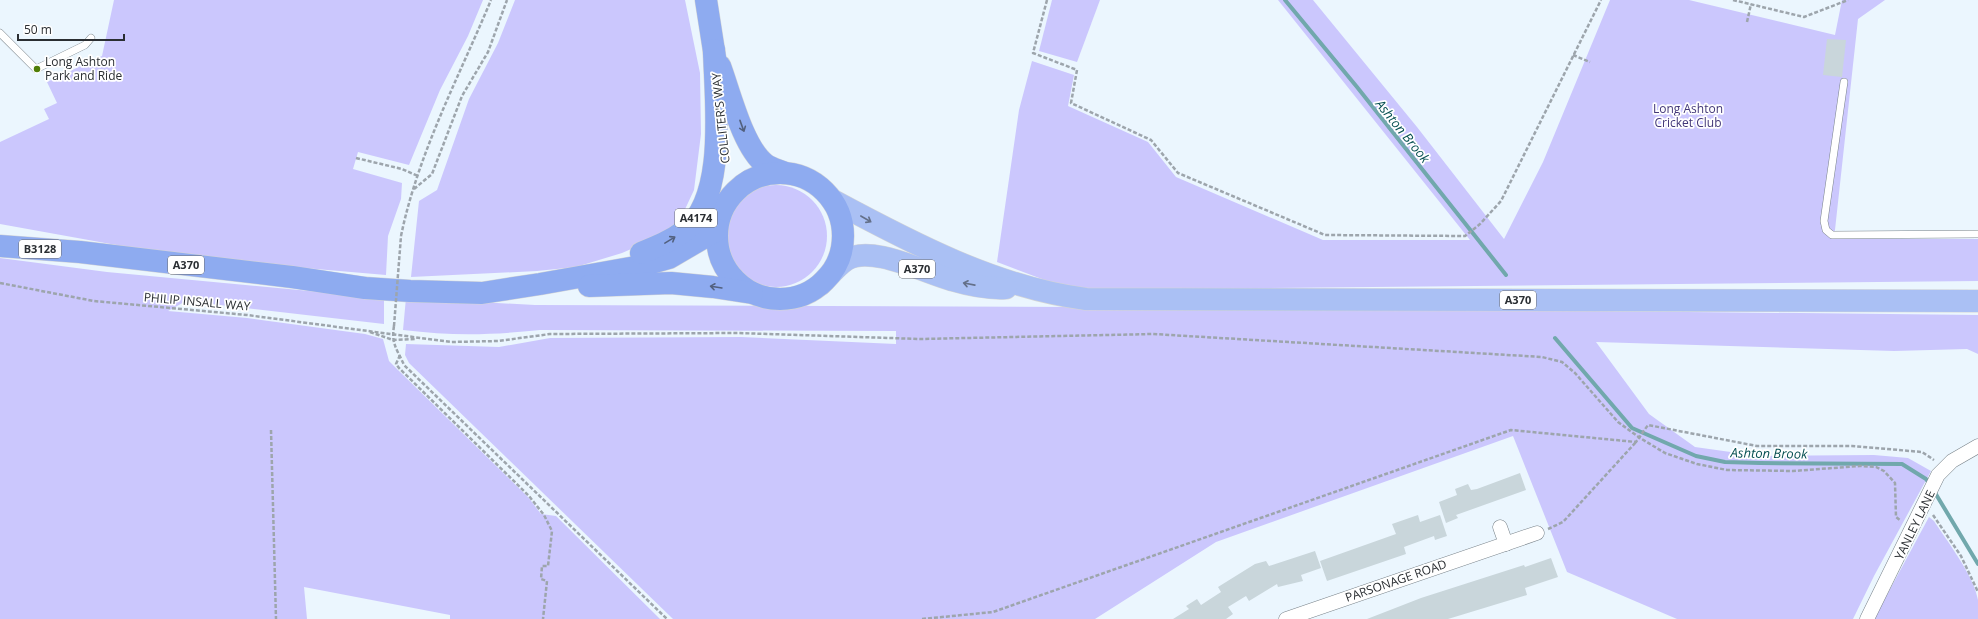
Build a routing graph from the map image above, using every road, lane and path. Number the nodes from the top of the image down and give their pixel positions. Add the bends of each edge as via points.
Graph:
1 (491, 0) edge
2 (507, 0) edge
3 (706, 0) edge
4 (1047, 0) edge
5 (1600, 0) edge
6 (1733, 0) edge
7 (1848, 0) edge
8 (1751, 4) junction
9 (1747, 22) dead end
10 (0, 33) edge
11 (90, 38) dead end
12 (714, 50) junction
13 (1573, 55) junction
14 (1590, 62) dead end
15 (1844, 82) dead end
16 (356, 158) dead end
17 (784, 173) junction
18 (418, 176) junction
19 (413, 190) junction
20 (832, 200) junction
21 (720, 220) junction
22 (1978, 234) edge
23 (0, 238) edge
24 (0, 246) edge
25 (80, 252) junction
26 (0, 283) edge
27 (540, 284) junction
28 (821, 284) junction
29 (1022, 286) junction
30 (755, 294) junction
31 (1978, 300) edge
32 (365, 331) junction
33 (392, 335) junction
34 (420, 338) junction
35 (393, 340) junction
36 (400, 355) junction
37 (271, 430) dead end
38 (1640, 438) junction
39 (1636, 442) junction
40 (1978, 446) edge
41 (1944, 467) junction
42 (1924, 505) junction
43 (1500, 527) dead end
44 (1913, 529) junction
45 (1537, 533) joint
46 (1506, 544) junction
47 (1978, 592) edge
48 (276, 619) edge
49 (543, 619) edge
50 (667, 619) edge
51 (922, 619) edge
52 (1286, 619) edge
53 (1868, 619) edge

1 - 18 path via 453,83
2 - 19 path via 486,57 462,96 432,174
3 - 12 highway, COLLITER'S WAY / A4174
4 - 13 path via 1033,53 1078,70 1071,103 1151,140 1178,173 1325,235 1465,236 1501,201
5 - 13 path
6 - 8 path
7 - 8 path via 1804,17
8 - 9 path
10 - 11 lane via 36,69 85,45
12 -> 17 highway, COLLITER'S WAY via 747,141 765,164
12 - 21 highway, COLLITER'S WAY via 726,151 726,192
27 -> 12 highway, A4174 via 623,261 661,245 685,230 704,208 714,177
13 - 14 path
15 - 22 lane via 1824,221 1826,230 1832,235
16 - 18 path via 402,169
17 - 20 highway via 808,180
17 - 21 highway via 766,174 748,182 733,194
18 - 19 path
19 - 33 path, bridge via 401,236
20 - 28 highway via 842,221 843,244 835,266
20 -> 29 main road, A370 via 909,240
21 - 27 highway, A370 via 669,258 641,266
21 - 30 highway via 718,249 726,268 738,283
23 - 25 highway, A370
24 - 25 highway, B3128
25 - 27 highway, A370 via 402,291 482,293
26 - 32 path, PHILIP INSALL WAY via 94,301 247,315
30 -> 27 highway, A370 via 671,283 578,286
29 -> 28 main road, A370 via 993,288 953,281 877,256 862,255 846,260
28 - 30 highway via 806,293 790,298 772,298
29 - 31 main road, A370 via 1086,299
32 - 33 path, PHILIP INSALL WAY
32 - 35 path
33 - 34 path, PHILIP INSALL WAY
33 - 35 path
34 - 35 path
34 - 38 path via 450,342 498,341 550,334 738,333 920,339 1153,334 1542,356 1562,362 1618,422
35 - 36 path via 394,347
36 - 49 path via 396,364 399,368 529,496 544,515 552,531 548,566 542,566 541,579 547,581
36 - 50 path via 404,365
37 - 48 path
38 - 39 path
38 - 41 path via 1648,425 1757,446 1852,446 1922,452
38 - 44 path via 1665,453 1697,464 1726,470 1793,471 1876,467 1884,471 1895,483 1896,517
39 - 45 path via 1563,522
39 - 51 path via 1510,430 993,612
40 - 41 street, YANLEY LANE
41 - 42 street, YANLEY LANE
42 - 44 street, YANLEY LANE
42 - 47 path via 1961,556
43 - 46 street
44 - 53 street, YANLEY LANE
45 - 46 street, PARSONAGE ROAD
46 - 52 street, PARSONAGE ROAD

